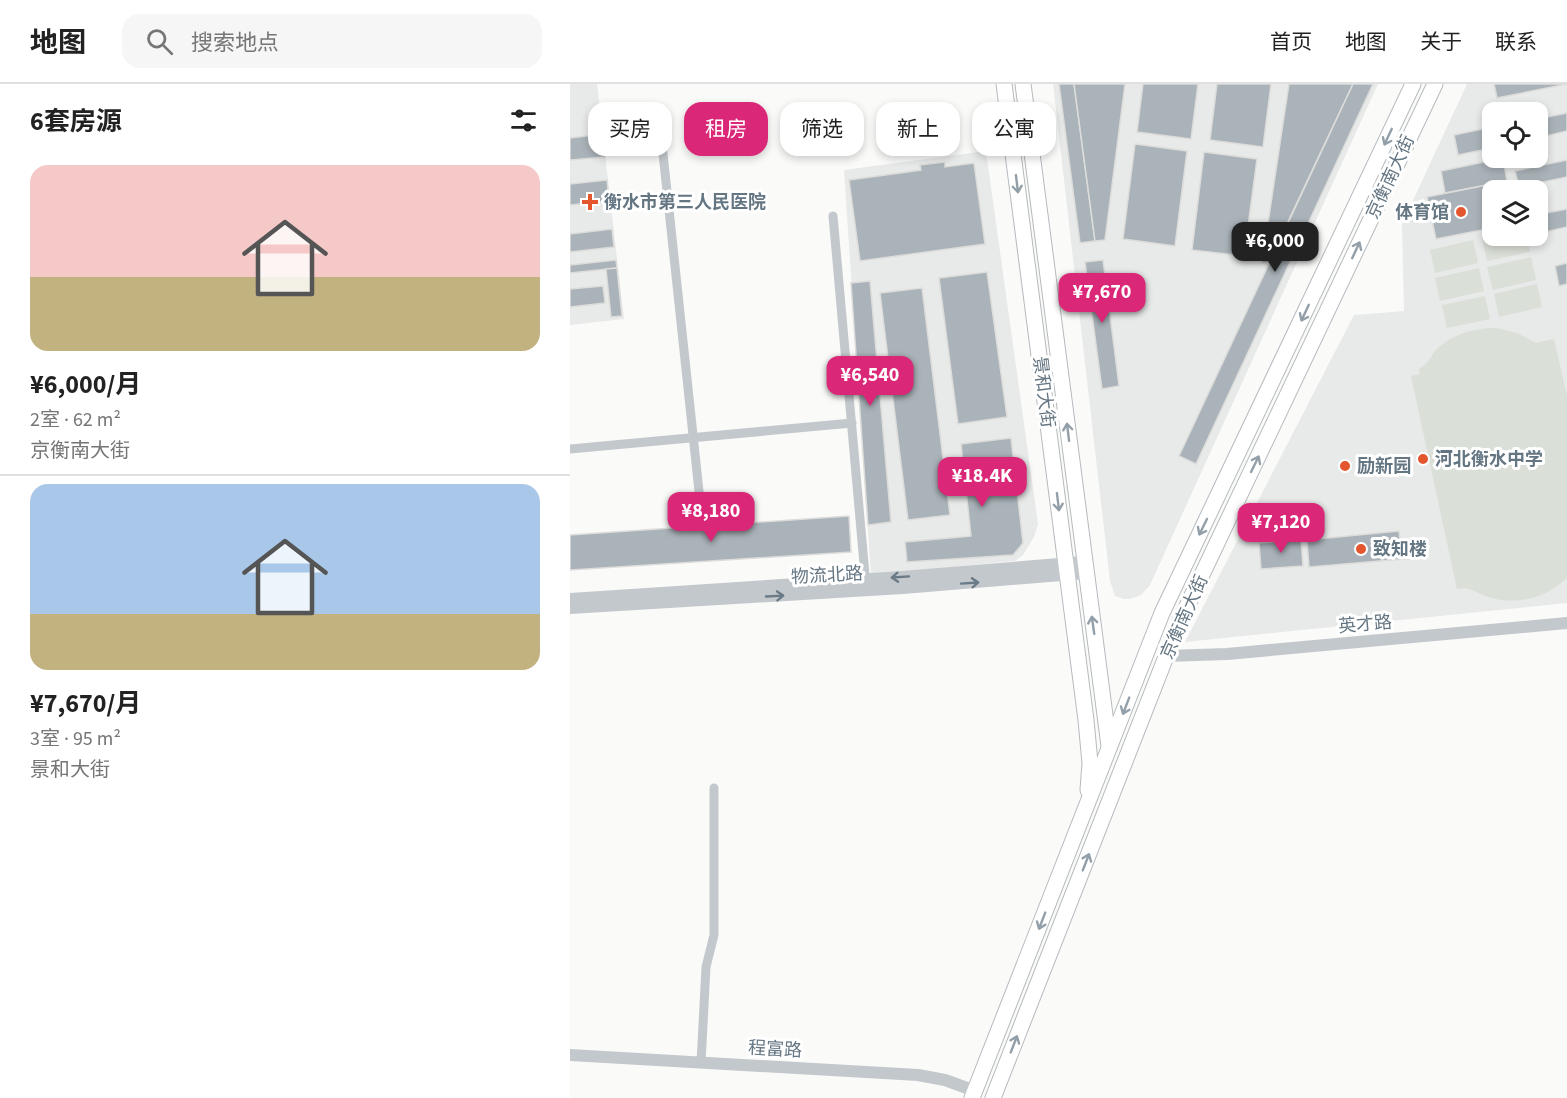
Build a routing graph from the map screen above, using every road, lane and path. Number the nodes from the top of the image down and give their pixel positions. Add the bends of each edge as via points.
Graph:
1 (1004, 84) edge
2 (1023, 84) edge
3 (1413, 84) edge
4 (1435, 84) edge
5 (663, 156) edge
6 (833, 216) dead end
7 (852, 423) junction
8 (694, 438) junction
9 (570, 449) edge
10 (701, 510) dead end
11 (1085, 568) junction
12 (1066, 569) junction
13 (865, 575) dead end
14 (570, 599) edge
15 (570, 608) edge
16 (1567, 623) edge
17 (1166, 656) junction
18 (1110, 747) junction
19 (1115, 787) junction
20 (714, 788) dead end
21 (1086, 808) junction
22 (570, 1055) edge
23 (701, 1063) junction
24 (974, 1095) edge
25 (993, 1098) edge

1 -> 12 main road, 景和大街
11 -> 2 main road, 景和大街
3 -> 18 main road, 京衡南大街 via 1162,613
17 -> 4 main road, 京衡南大街
5 - 8 street
6 - 7 street
7 - 8 street
7 - 13 street
8 - 9 street
8 - 10 street
11 - 12 street, 物流北路
18 -> 11 main road, 景和大街
12 -> 14 street, 物流北路
15 -> 12 street, 物流北路 via 866,591
12 - 21 main road, 景和大街 via 1090,763
16 - 17 street, 英才路 via 1227,654
17 - 19 main road, 京衡南大街
18 - 19 main road, 景和大街
18 - 21 main road, 京衡南大街
25 -> 19 main road, 京衡南大街
20 - 23 street via 714,935 706,967
21 -> 24 main road, 京衡南大街
22 - 23 street, 程富路
23 - 24 street, 程富路 via 918,1075 945,1080

